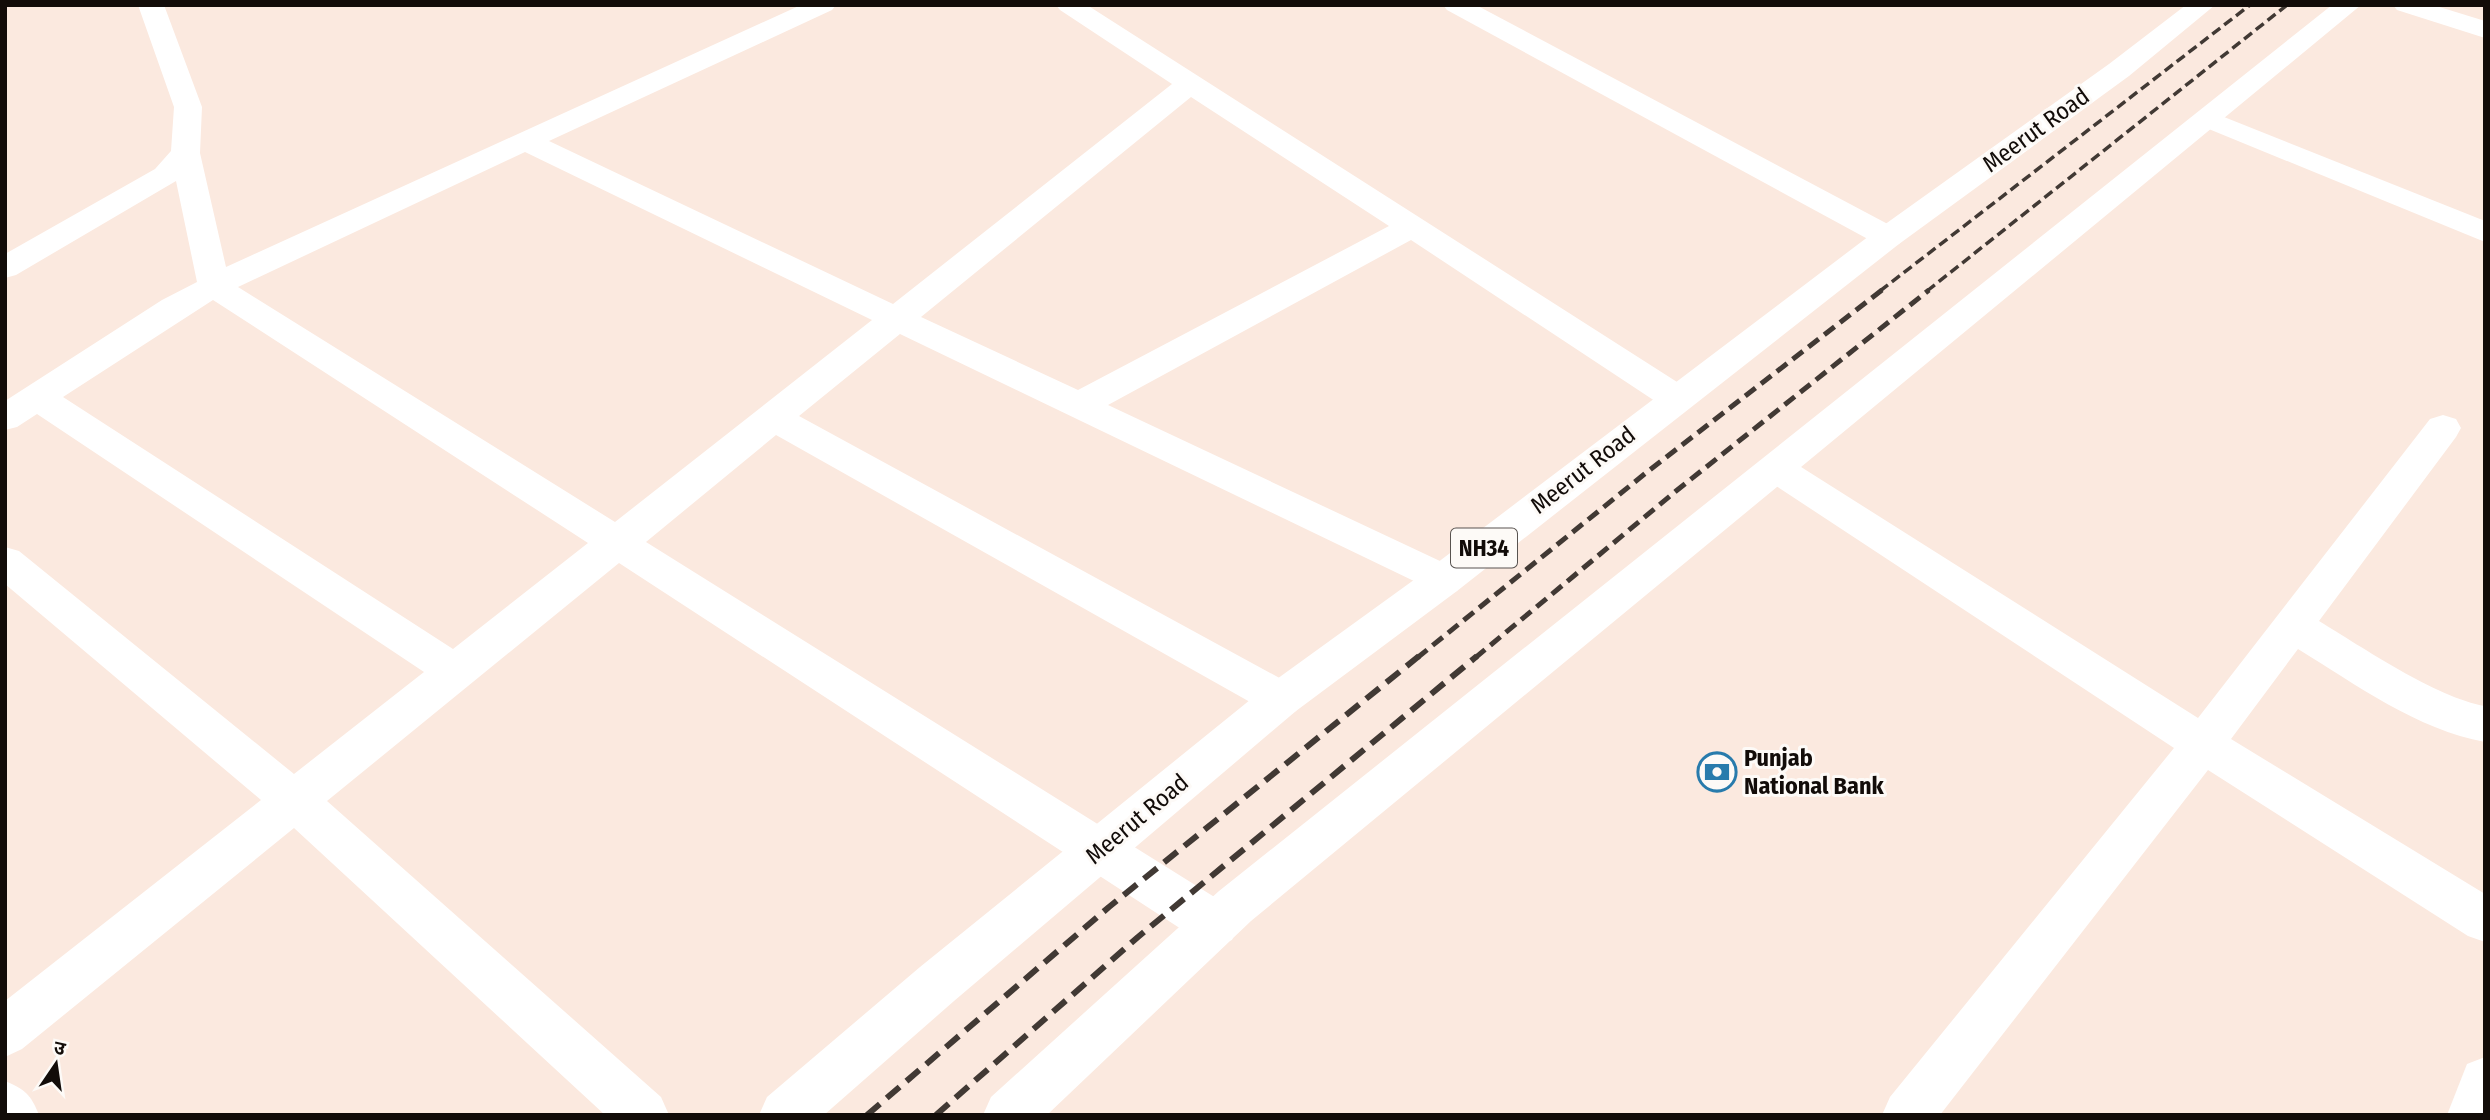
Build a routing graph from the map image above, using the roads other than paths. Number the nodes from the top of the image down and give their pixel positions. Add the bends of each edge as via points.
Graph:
1 (152, 5) edge
2 (823, 5) edge
3 (1069, 5) edge
4 (1456, 5) edge
5 (2202, 5) edge
6 (2348, 5) edge
7 (2406, 5) edge
8 (2485, 30) edge
9 (1190, 83) junction
10 (2209, 120) junction
11 (525, 141) junction
12 (185, 153) junction
13 (1412, 227) junction
14 (2485, 232) edge
15 (1888, 237) junction
16 (5, 268) edge
17 (214, 286) junction
18 (898, 319) junction
19 (37, 397) junction
20 (1676, 398) junction
21 (1076, 406) junction
22 (5, 418) edge
23 (773, 418) junction
24 (2444, 428) dead end
25 (1777, 468) junction
26 (617, 544) junction
27 (5, 562) edge
28 (1443, 580) junction
29 (2292, 626) junction
30 (456, 673) junction
31 (1281, 699) junction
32 (2485, 724) edge
33 (2203, 744) junction
34 (295, 801) junction
35 (1099, 851) junction
36 (2485, 920) edge
37 (1215, 924) junction
38 (5, 1032) edge
39 (2485, 1082) edge
40 (5, 1106) edge
41 (12, 1115) edge
42 (643, 1115) edge
43 (785, 1115) edge
44 (1009, 1115) edge
45 (1908, 1115) edge
46 (2473, 1115) edge

1 - 12 main road via 188,107
2 - 11 main road
3 - 9 main road
4 - 15 main road
5 - 15 main road, Meerut Road / NH34
6 - 10 main road
7 - 8 main road
9 - 13 main road
9 - 18 main road
10 - 14 main road
10 - 25 main road
11 - 17 main road
11 - 18 main road
12 - 16 main road via 165,175
12 - 17 main road
13 - 20 main road
13 - 21 main road
15 - 20 main road, Meerut Road / NH34
17 - 19 main road
17 - 26 main road
18 - 21 main road
18 - 23 main road
19 - 22 main road
19 - 30 main road
20 - 28 main road, Meerut Road / NH34
21 - 28 main road
23 - 26 main road
23 - 31 main road
24 - 29 main road
25 - 33 main road
25 - 37 main road
26 - 30 main road
26 - 35 main road
27 - 34 main road
28 - 31 main road, Meerut Road / NH34
29 - 32 main road via 2438,709
29 - 33 main road
30 - 34 main road
31 - 35 main road, Meerut Road / NH34
33 - 36 main road
33 - 45 main road
34 - 38 main road
34 - 42 main road
35 - 37 main road
35 - 43 main road, Meerut Road / NH34
37 - 44 main road
39 - 46 main road
40 - 41 main road

